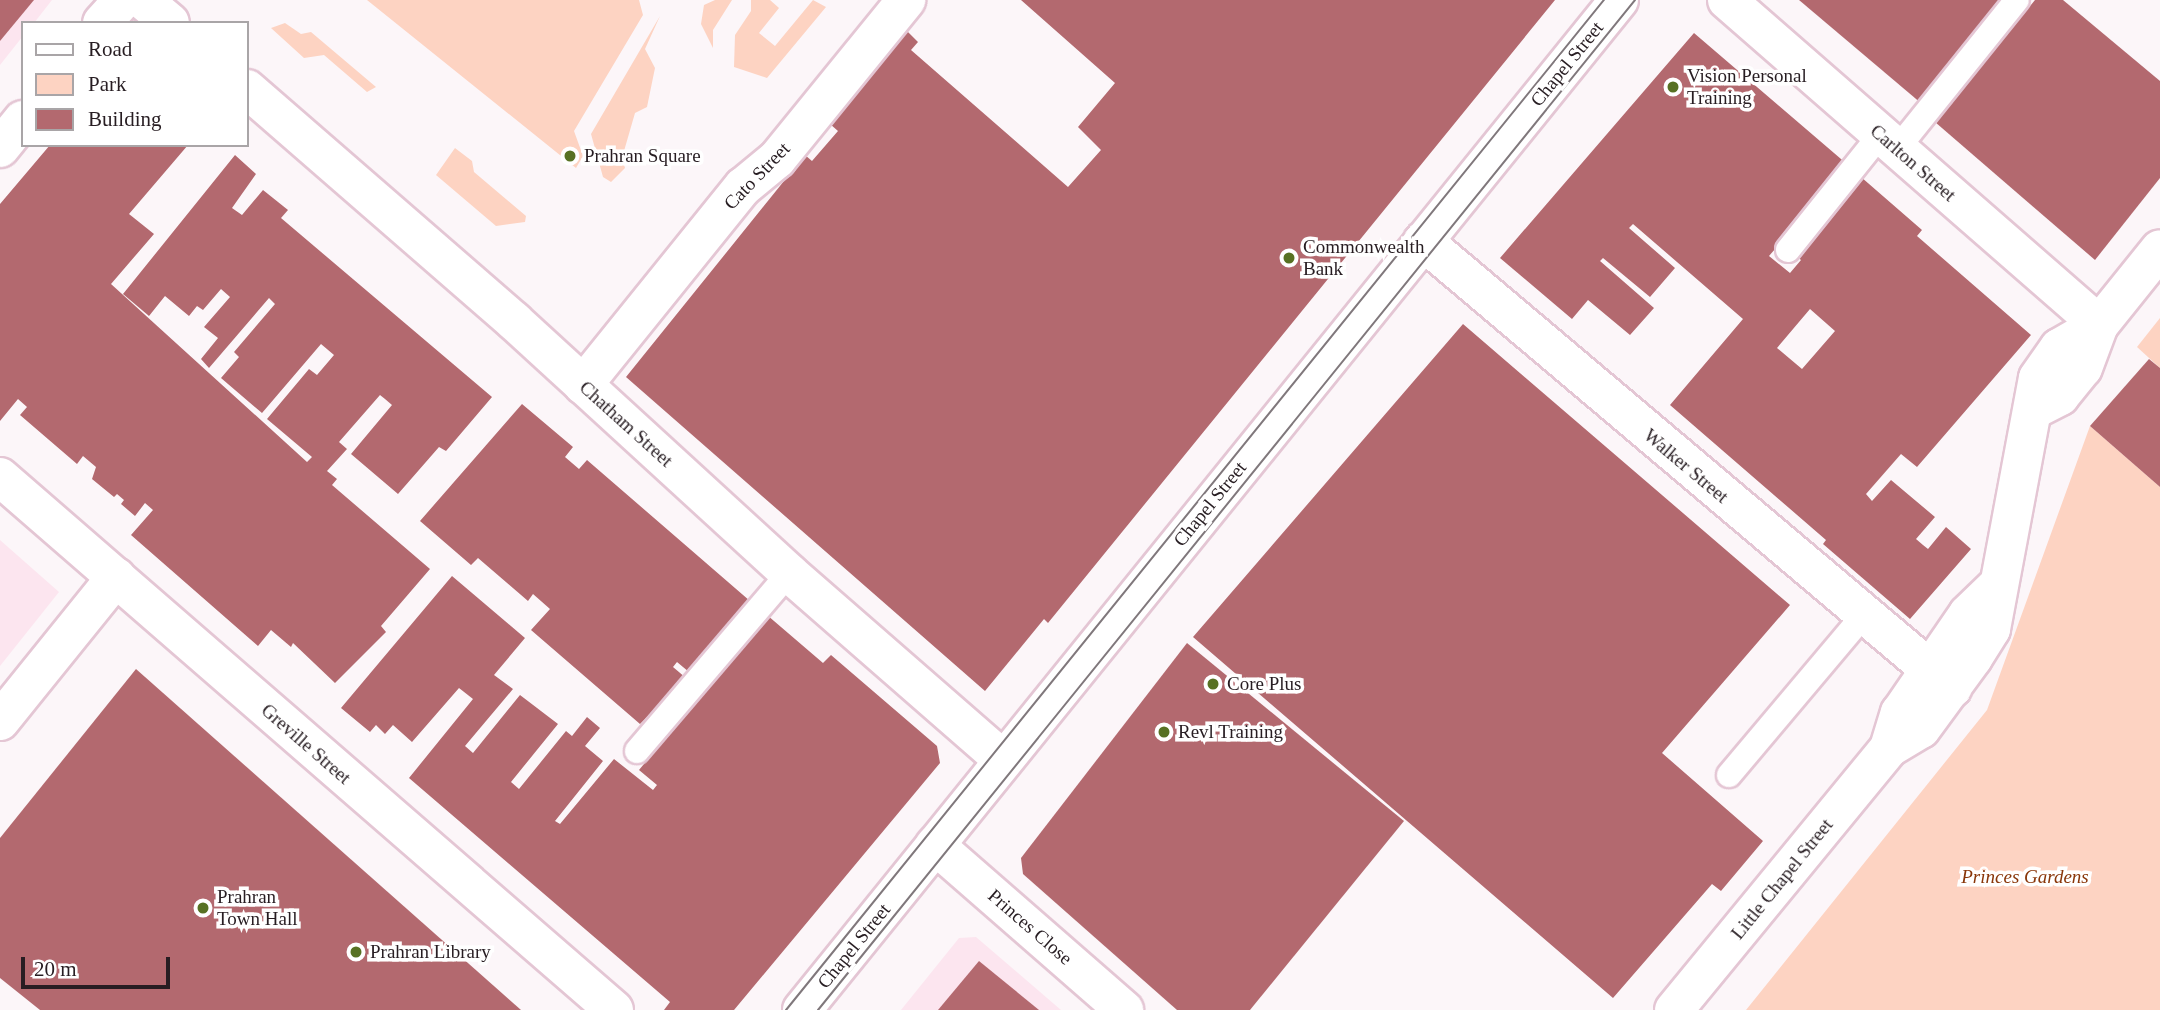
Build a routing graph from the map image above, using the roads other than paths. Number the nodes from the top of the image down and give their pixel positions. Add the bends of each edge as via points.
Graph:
1 (123, 0) edge
2 (143, 0) edge
3 (906, 0) edge
4 (1619, 0) edge
5 (1727, 0) edge
6 (2017, 0) edge
7 (104, 21) edge
8 (168, 21) edge
9 (248, 90) edge
10 (21, 122) edge
11 (1889, 141) junction
12 (0, 148) edge
13 (1423, 241) junction
14 (1788, 250) dead end
15 (2160, 250) edge
16 (2099, 325) junction
17 (583, 385) junction
18 (0, 477) edge
19 (789, 573) junction
20 (116, 577) junction
21 (1863, 616) junction
22 (1941, 679) junction
23 (0, 721) edge
24 (637, 751) dead end
25 (1003, 760) junction
26 (1729, 775) dead end
27 (935, 845) junction
28 (614, 1010) edge
29 (802, 1010) edge
30 (1124, 1010) edge
31 (1674, 1010) edge

1 - 7 street
2 - 8 street
3 - 17 street, Cato Street via 777,159 743,187
4 - 13 street, Chapel Street
5 - 11 street, Carlton Street
6 - 11 lane
9 - 17 street, Chatham Street
10 - 12 street
11 - 14 lane
11 - 16 street, Carlton Street
13 - 21 street, Walker Street
13 - 25 street, Chapel Street
15 - 16 street, Little Chapel Street
16 - 22 street, Little Chapel Street via 2059,348 2038,378 1991,629
17 - 19 street, Chatham Street
18 - 20 street, Greville Street
19 - 24 lane
19 - 25 street, Chatham Street
20 - 23 street
20 - 28 street, Greville Street
21 - 22 street, Walker Street
21 - 26 lane
22 - 31 street, Little Chapel Street via 1921,729 1889,748
25 - 27 street, Chapel Street
27 - 29 street, Chapel Street
27 - 30 street, Princes Close

